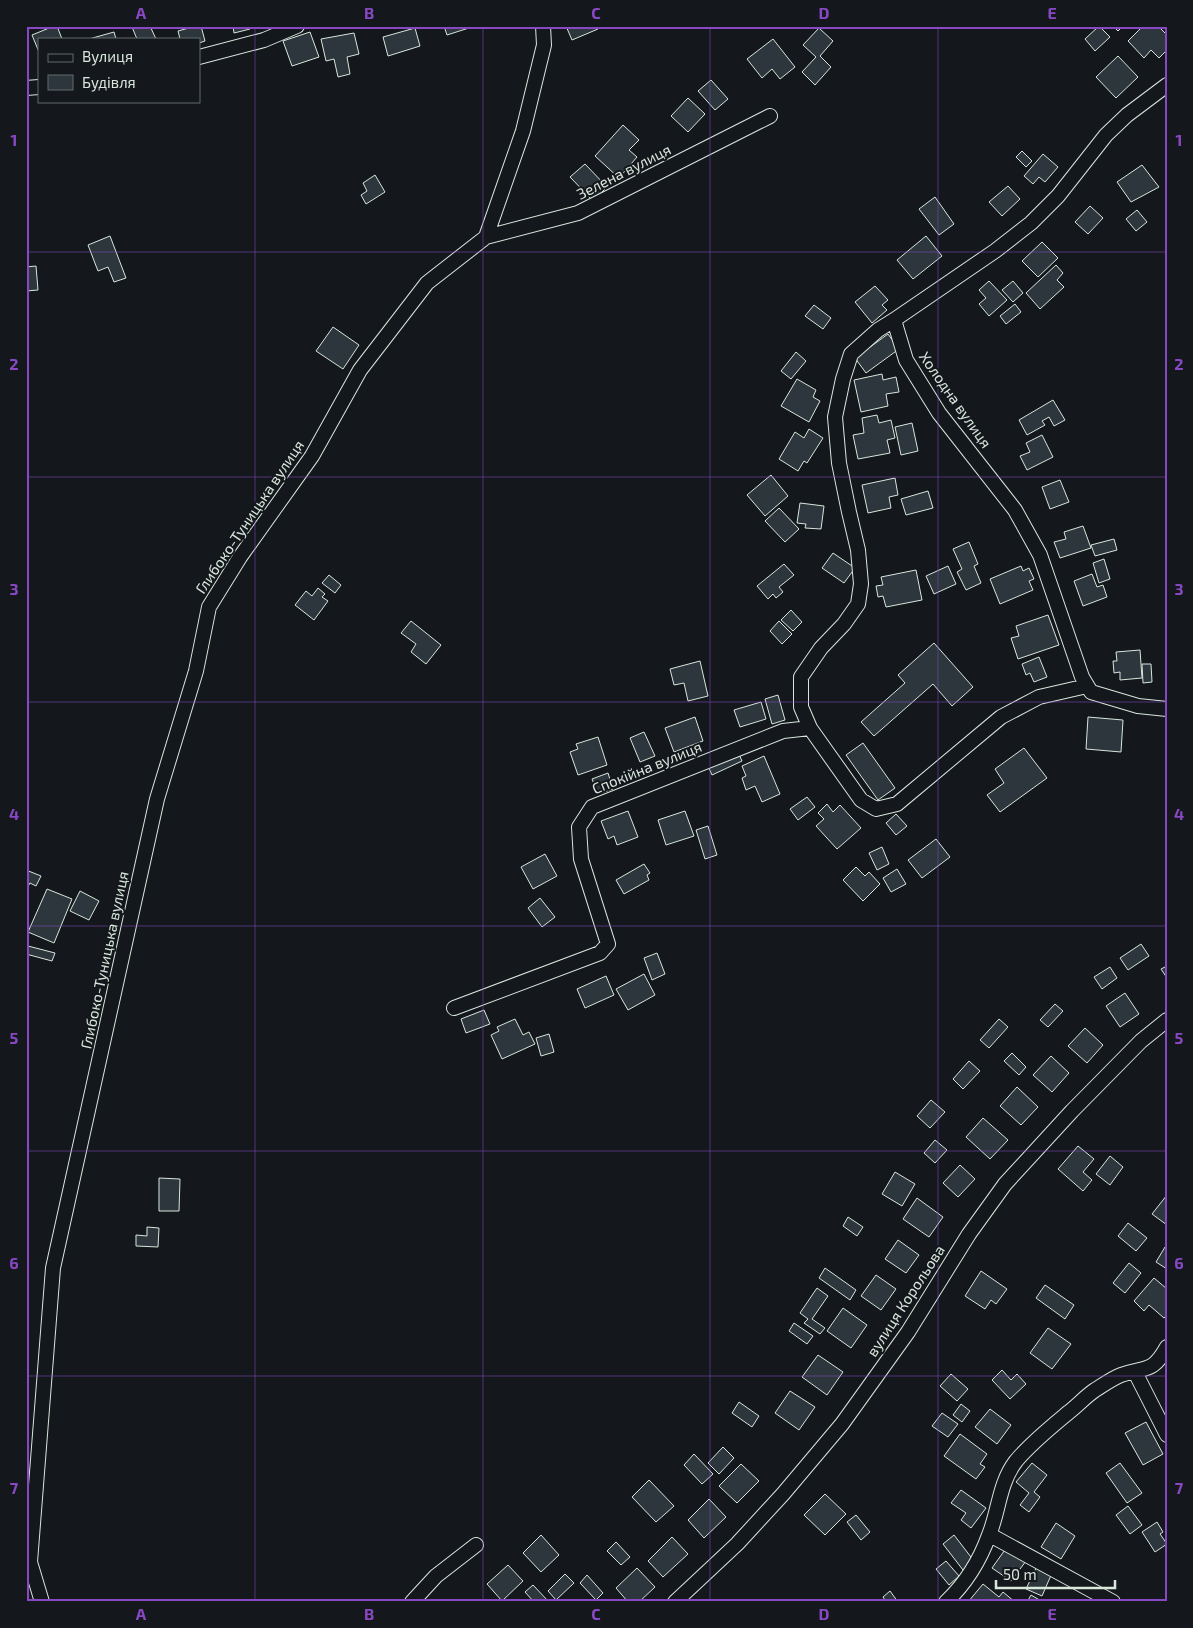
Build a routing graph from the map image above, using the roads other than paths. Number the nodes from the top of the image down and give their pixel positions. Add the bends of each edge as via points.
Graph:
1 (297, 26) edge
2 (542, 26) edge
3 (200, 57) edge
4 (1167, 85) edge
5 (770, 116) dead end
6 (486, 237) junction
7 (894, 320) junction
8 (360, 370) joint
9 (1087, 686) junction
10 (1167, 709) edge
11 (810, 728) junction
12 (454, 1008) dead end
13 (1167, 1020) edge
14 (1167, 1347) edge
15 (1135, 1372) junction
16 (1167, 1434) edge
17 (990, 1535) junction
18 (476, 1544) dead end
19 (42, 1602) edge
20 (412, 1602) edge
21 (675, 1602) edge
22 (946, 1602) edge
23 (1113, 1602) edge

1 - 3 street via 264,40
2 - 6 street via 544,45 523,131
4 - 7 street via 1106,135 1063,190 1031,223
5 - 6 street, Зелена вулиця via 578,213
6 - 8 street, Зелена вулиця via 426,283
7 - 9 street, Холодна вулиця via 906,360 940,413 1015,510 1040,555
7 - 11 street via 851,354 835,417 839,463 858,550 861,584 858,604 801,677 801,707
8 - 19 street, Глибоко-Туницька вулиця via 312,456 240,556 209,608 196,671 157,799 53,1268 30,1562
9 - 10 street via 1091,692 1138,706
9 - 11 street via 1039,697 1001,717 897,804 876,809 861,800
11 - 12 street, Спокійна вулиця via 783,731 592,807 579,827 581,858 608,944 600,954
13 - 21 street, вулиця Корольова via 1141,1041 1005,1184 969,1234 908,1332 842,1424 737,1544
14 - 15 street via 1158,1362
15 - 16 street
15 - 17 street via 1121,1375 1093,1391 1016,1462 997,1502
17 - 22 street via 958,1592
17 - 23 street
18 - 20 street via 436,1576

